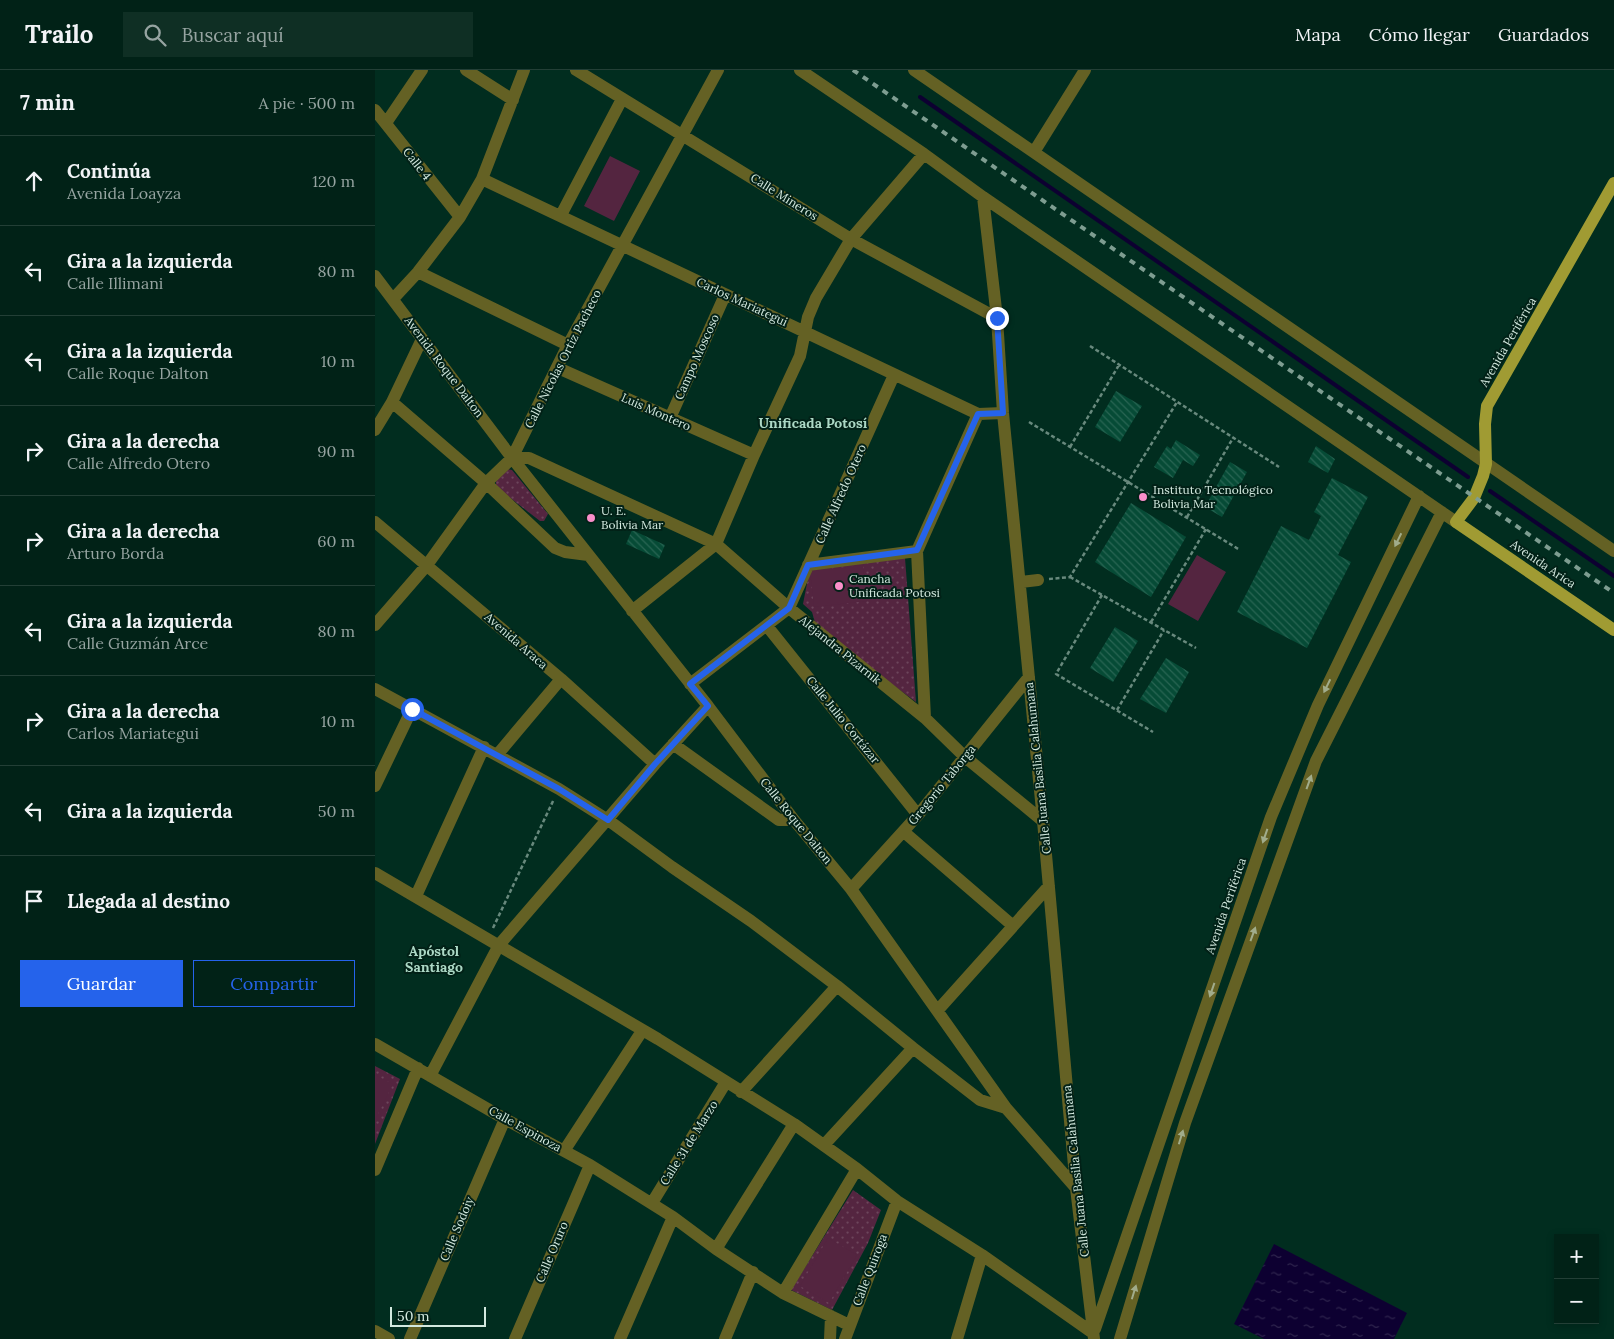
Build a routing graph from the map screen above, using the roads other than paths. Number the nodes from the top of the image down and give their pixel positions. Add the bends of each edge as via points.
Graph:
1 (422, 70) edge
2 (466, 70) edge
3 (523, 70) edge
4 (575, 70) edge
5 (718, 70) edge
6 (800, 70) edge
7 (914, 70) edge
8 (1085, 70) edge
9 (622, 98) junction
10 (513, 100) junction
11 (375, 110) edge
12 (386, 123) junction
13 (683, 135) junction
14 (1034, 152) junction
15 (924, 154) junction
16 (483, 180) junction
17 (1614, 184) edge
18 (983, 197) junction
19 (561, 216) junction
20 (459, 217) junction
21 (851, 239) junction
22 (622, 245) junction
23 (417, 272) junction
24 (375, 276) edge
25 (725, 296) junction
26 (393, 299) junction
27 (997, 318) junction
28 (805, 332) junction
29 (422, 339) junction
30 (568, 345) junction
31 (558, 368) junction
32 (894, 375) junction
33 (392, 402) junction
34 (1003, 413) junction
35 (978, 414) junction
36 (670, 418) junction
37 (377, 422) edge
38 (754, 455) junction
39 (512, 458) junction
40 (1486, 464) junction
41 (486, 483) junction
42 (1419, 496) junction
43 (1442, 512) junction
44 (375, 522) edge
45 (1456, 522) junction
46 (717, 544) junction
47 (917, 550) junction
48 (1614, 551) edge
49 (588, 555) junction
50 (427, 565) junction
51 (808, 565) junction
52 (1038, 580) road end
53 (1021, 582) junction
54 (789, 608) junction
55 (632, 610) junction
56 (375, 625) edge
57 (767, 626) junction
58 (1614, 630) edge
59 (1029, 677) junction
60 (561, 680) junction
61 (690, 684) junction
62 (375, 689) edge
63 (708, 706) junction
64 (412, 709) junction
65 (925, 718) junction
66 (673, 744) junction
67 (484, 747) junction
68 (497, 755) junction
69 (965, 757) junction
70 (655, 764) junction
71 (375, 786) edge
72 (918, 815) junction
73 (608, 820) junction
74 (794, 820) junction
75 (1043, 820) junction
76 (904, 832) junction
77 (375, 873) edge
78 (1049, 886) junction
79 (851, 889) junction
80 (416, 896) junction
81 (1012, 925) junction
82 (493, 942) junction
83 (837, 986) junction
84 (938, 1010) junction
85 (642, 1031) junction
86 (375, 1044) edge
87 (913, 1048) junction
88 (418, 1068) junction
89 (429, 1076) junction
90 (726, 1082) junction
91 (741, 1092) junction
92 (1006, 1108) junction
93 (505, 1119) junction
94 (794, 1124) junction
95 (824, 1145) junction
96 (564, 1151) junction
97 (590, 1165) junction
98 (375, 1170) edge
99 (857, 1170) junction
100 (1076, 1188) junction
101 (897, 1201) junction
102 (652, 1203) junction
103 (673, 1217) junction
104 (716, 1249) junction
105 (982, 1255) junction
106 (753, 1272) junction
107 (783, 1293) junction
108 (831, 1316) junction
109 (849, 1325) junction
110 (375, 1331) edge
111 (1093, 1337) edge
112 (389, 1339) edge
113 (410, 1339) edge
114 (515, 1339) edge
115 (620, 1339) edge
116 (725, 1339) edge
117 (830, 1339) edge
118 (845, 1339) edge
119 (957, 1339) edge
120 (1120, 1339) edge

1 - 12 street
2 - 10 street
3 - 10 street
4 - 9 street, Calle Mineros
5 - 13 street, Calle Nicolas Ortiz Pacheco
6 - 15 street
7 - 14 street
8 - 14 street
9 - 13 street, Calle Mineros
9 - 19 street
10 - 16 street
11 - 12 street, Calle 4
12 - 20 street, Calle 4
13 - 21 street, Calle Mineros
13 - 22 street, Calle Nicolas Ortiz Pacheco
14 - 40 street
15 - 18 street
15 - 21 street
16 - 19 street, Carlos Mariategui
16 - 20 street
17 - 40 main road, Avenida Periférica via 1487,406
18 - 27 street, Calle Juana Basilia Calahumana
18 - 42 street
19 - 22 street, Carlos Mariategui
20 - 23 street
21 - 27 street, Calle Mineros
21 - 28 street via 816,298
22 - 25 street, Carlos Mariategui
22 - 30 street, Calle Nicolas Ortiz Pacheco
23 - 26 street
23 - 30 street
24 - 26 street, Avenida Roque Dalton
25 - 28 street, Carlos Mariategui
25 - 36 street, Campo Moscoso
26 - 29 street, Avenida Roque Dalton
27 - 34 street, Calle Juana Basilia Calahumana
28 - 32 street, Carlos Mariategui
28 - 38 street via 800,356
29 - 33 street
29 - 39 street, Avenida Roque Dalton
30 - 31 street, Calle Nicolas Ortiz Pacheco
31 - 36 street, Luis Montero
31 - 39 street, Calle Nicolas Ortiz Pacheco
32 - 35 street, Carlos Mariategui
32 - 51 street, Calle Alfredo Otero
33 - 37 street
33 - 41 street
34 - 35 street, Carlos Mariategui
34 - 53 street, Calle Juana Basilia Calahumana
35 - 47 street
36 - 38 street, Luis Montero
38 - 46 street
39 - 41 street, Calle Nicolas Ortiz Pacheco
39 - 46 street, Alejandra Pizarnik via 529,458
39 - 49 street, Calle Roque Dalton
40 - 45 main road, Avenida Periférica via 1474,498
40 - 48 street
41 - 49 street via 555,548
41 - 50 street, Calle Nicolas Ortiz Pacheco
42 - 43 street
42 -> 111 street, Avenida Periférica via 1318,705 1271,816
43 - 45 street
120 -> 43 street via 1185,1123 1316,761
44 - 50 street, Avenida Araca
45 - 58 main road, Avenida Arica
46 - 54 street, Alejandra Pizarnik
46 - 55 street
47 - 51 street
47 - 65 street
49 - 55 street, Calle Roque Dalton
50 - 56 street, Calle Nicolas Ortiz Pacheco
50 - 60 street, Avenida Araca
51 - 54 street, Calle Alfredo Otero
52 - 53 street
53 - 59 street, Calle Juana Basilia Calahumana
54 - 57 street, Calle Alfredo Otero
54 - 65 street, Alejandra Pizarnik
55 - 61 street, Calle Roque Dalton
57 - 61 street, Calle Alfredo Otero
57 - 72 street, Calle Julio Cortázar
59 - 69 street, Gregorio Taborga
59 - 75 street, Calle Juana Basilia Calahumana
60 - 68 street
60 - 70 street, Avenida Araca
61 - 63 street, Calle Roque Dalton
62 - 64 street
63 - 66 street
63 - 74 street, Calle Roque Dalton
64 - 67 street
64 - 71 street
65 - 69 street, Alejandra Pizarnik
66 - 70 street
66 - 74 street via 779,820
67 - 68 street
67 - 80 street
68 - 73 street
69 - 72 street, Gregorio Taborga
69 - 75 street, Alejandra Pizarnik
70 - 73 street
72 - 76 street, Gregorio Taborga
73 - 82 street
73 - 83 street
74 - 79 street, Calle Roque Dalton
75 - 78 street, Calle Juana Basilia Calahumana
76 - 79 street, Gregorio Taborga
76 - 81 street
77 - 80 street
78 - 81 street
78 - 100 street, Calle Juana Basilia Calahumana
79 - 84 street, Calle Roque Dalton
80 - 82 street
81 - 84 street
82 - 85 street
82 - 89 street
83 - 87 street
83 - 91 street
84 - 92 street, Calle Roque Dalton
85 - 90 street
85 - 96 street
86 - 88 street, Calle Espinoza
87 - 92 street via 980,1100
87 - 95 street
88 - 89 street, Calle Espinoza
88 - 98 street
89 - 93 street, Calle Espinoza
90 - 91 street
90 - 102 street, Calle 31 de Marzo
91 - 94 street
92 - 100 street, Calle Roque Dalton
93 - 96 street, Calle Espinoza
93 - 113 street, Calle Sodoiy
94 - 95 street
94 - 104 street
95 - 99 street
96 - 97 street, Calle Espinoza
97 - 102 street, Calle Espinoza
97 - 114 street, Calle Oruro
99 - 101 street
99 - 107 street
100 - 111 street, Calle Juana Basilia Calahumana
101 - 105 street
101 - 109 street, Calle Quiroga
102 - 103 street, Calle Espinoza
103 - 104 street, Calle Espinoza
103 - 115 street
104 - 106 street, Calle Espinoza
105 - 111 street
105 - 119 street
106 - 107 street, Calle Espinoza
106 - 116 street
107 - 108 street, Calle Espinoza
108 - 109 street, Calle Espinoza
108 - 117 street
109 - 118 street, Calle Quiroga
110 - 112 street

